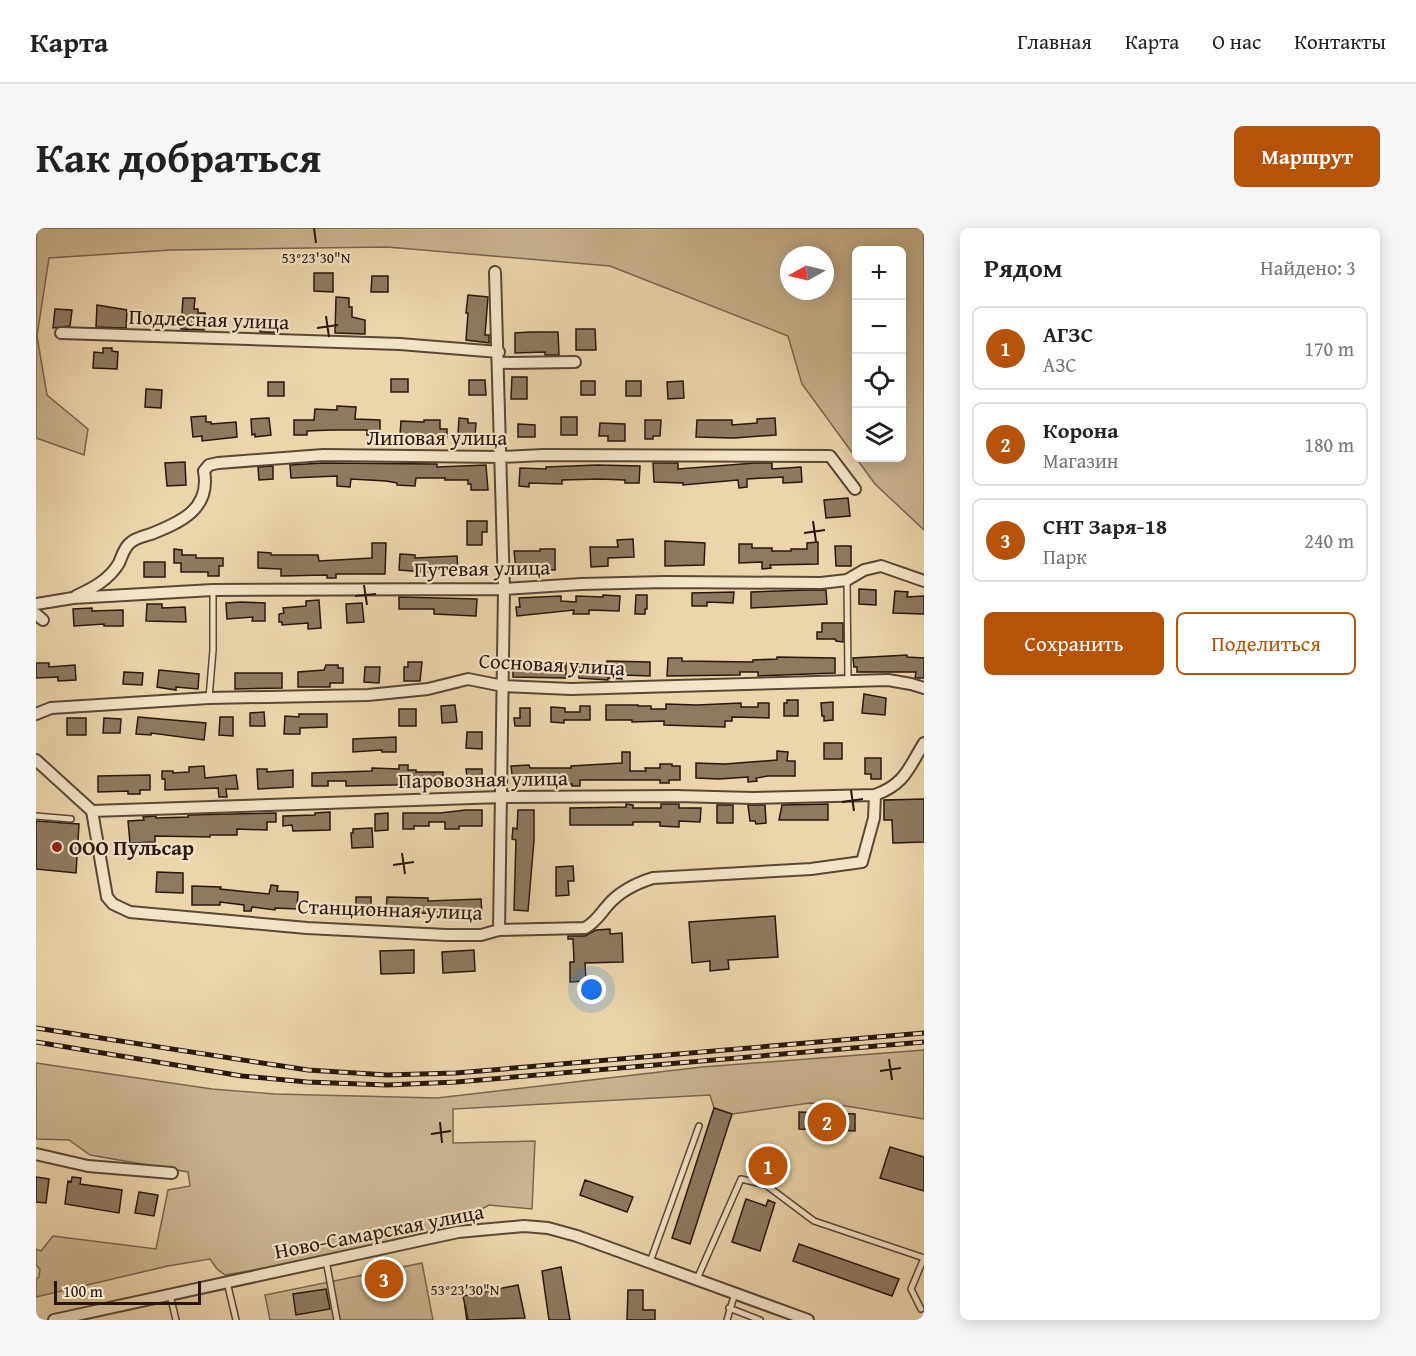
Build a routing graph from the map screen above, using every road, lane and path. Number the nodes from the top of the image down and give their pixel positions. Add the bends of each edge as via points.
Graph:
1 (495, 272) dead end
2 (61, 333) dead end
3 (499, 358) junction
4 (574, 362) dead end
5 (501, 457) junction
6 (855, 489) dead end
7 (847, 580) junction
8 (924, 581) edge
9 (504, 589) junction
10 (213, 590) junction
11 (73, 598) junction
12 (36, 604) edge
13 (848, 681) junction
14 (503, 686) junction
15 (924, 688) edge
16 (209, 698) junction
17 (36, 714) edge
18 (924, 743) edge
19 (36, 760) edge
20 (875, 795) junction
21 (501, 797) junction
22 (92, 811) junction
23 (36, 816) edge
24 (71, 819) dead end
25 (499, 930) junction
26 (699, 1126) dead end
27 (36, 1154) edge
28 (172, 1173) dead end
29 (326, 1260) junction
30 (650, 1262) junction
31 (697, 1279) junction
32 (227, 1282) junction
33 (735, 1293) junction
34 (169, 1295) junction
35 (729, 1308) junction
36 (921, 1310) dead end
37 (54, 1320) edge
38 (176, 1320) edge
39 (236, 1320) edge
40 (337, 1320) edge
41 (726, 1320) edge
42 (760, 1320) edge
43 (808, 1320) edge

1 - 3 street
2 - 3 street, Подлесная улица via 400,344
3 - 4 street, Подлесная улица
3 - 5 street
5 - 6 street, Липовая улица via 830,456
5 - 9 street
5 - 11 street, Липовая улица via 324,455 210,465 204,471 206,490 194,512 131,542 111,574
7 - 8 street, Путевая улица via 881,566
7 - 9 street, Путевая улица via 821,584 665,582
7 - 13 lane
9 - 10 street, Путевая улица
9 - 14 street
10 - 11 street, Путевая улица
10 - 16 lane
11 - 12 street, Путевая улица
13 - 14 street, Сосновая улица via 637,688
13 - 15 street, Сосновая улица via 888,680
14 - 16 street, Сосновая улица via 468,679 428,689 368,695
14 - 21 street
16 - 17 street, Сосновая улица via 51,708
18 - 20 street via 901,781
19 - 22 street
20 - 21 street, Паровозная улица
20 - 25 street, Станционная улица via 870,840 862,862 811,869 653,878 618,896 596,922 585,928
21 - 22 street, Паровозная улица
21 - 25 street
22 - 25 street, Станционная улица via 107,897 130,912 374,932 481,935
23 - 24 lane
26 - 30 lane
27 - 28 street via 88,1166
29 - 30 street, Ново-Самарская улица via 458,1232 524,1226 577,1236
29 - 32 street, Ново-Самарская улица
29 - 40 lane
30 - 31 street, Ново-Самарская улица
31 - 33 street, Ново-Самарская улица
31 - 36 lane via 741,1179 766,1185 814,1221 924,1258 912,1289
32 - 34 street, Ново-Самарская улица
32 - 39 lane
33 - 35 lane
33 - 43 street, Ново-Самарская улица
34 - 37 street, Ново-Самарская улица
34 - 38 lane
35 - 41 lane
35 - 42 lane

